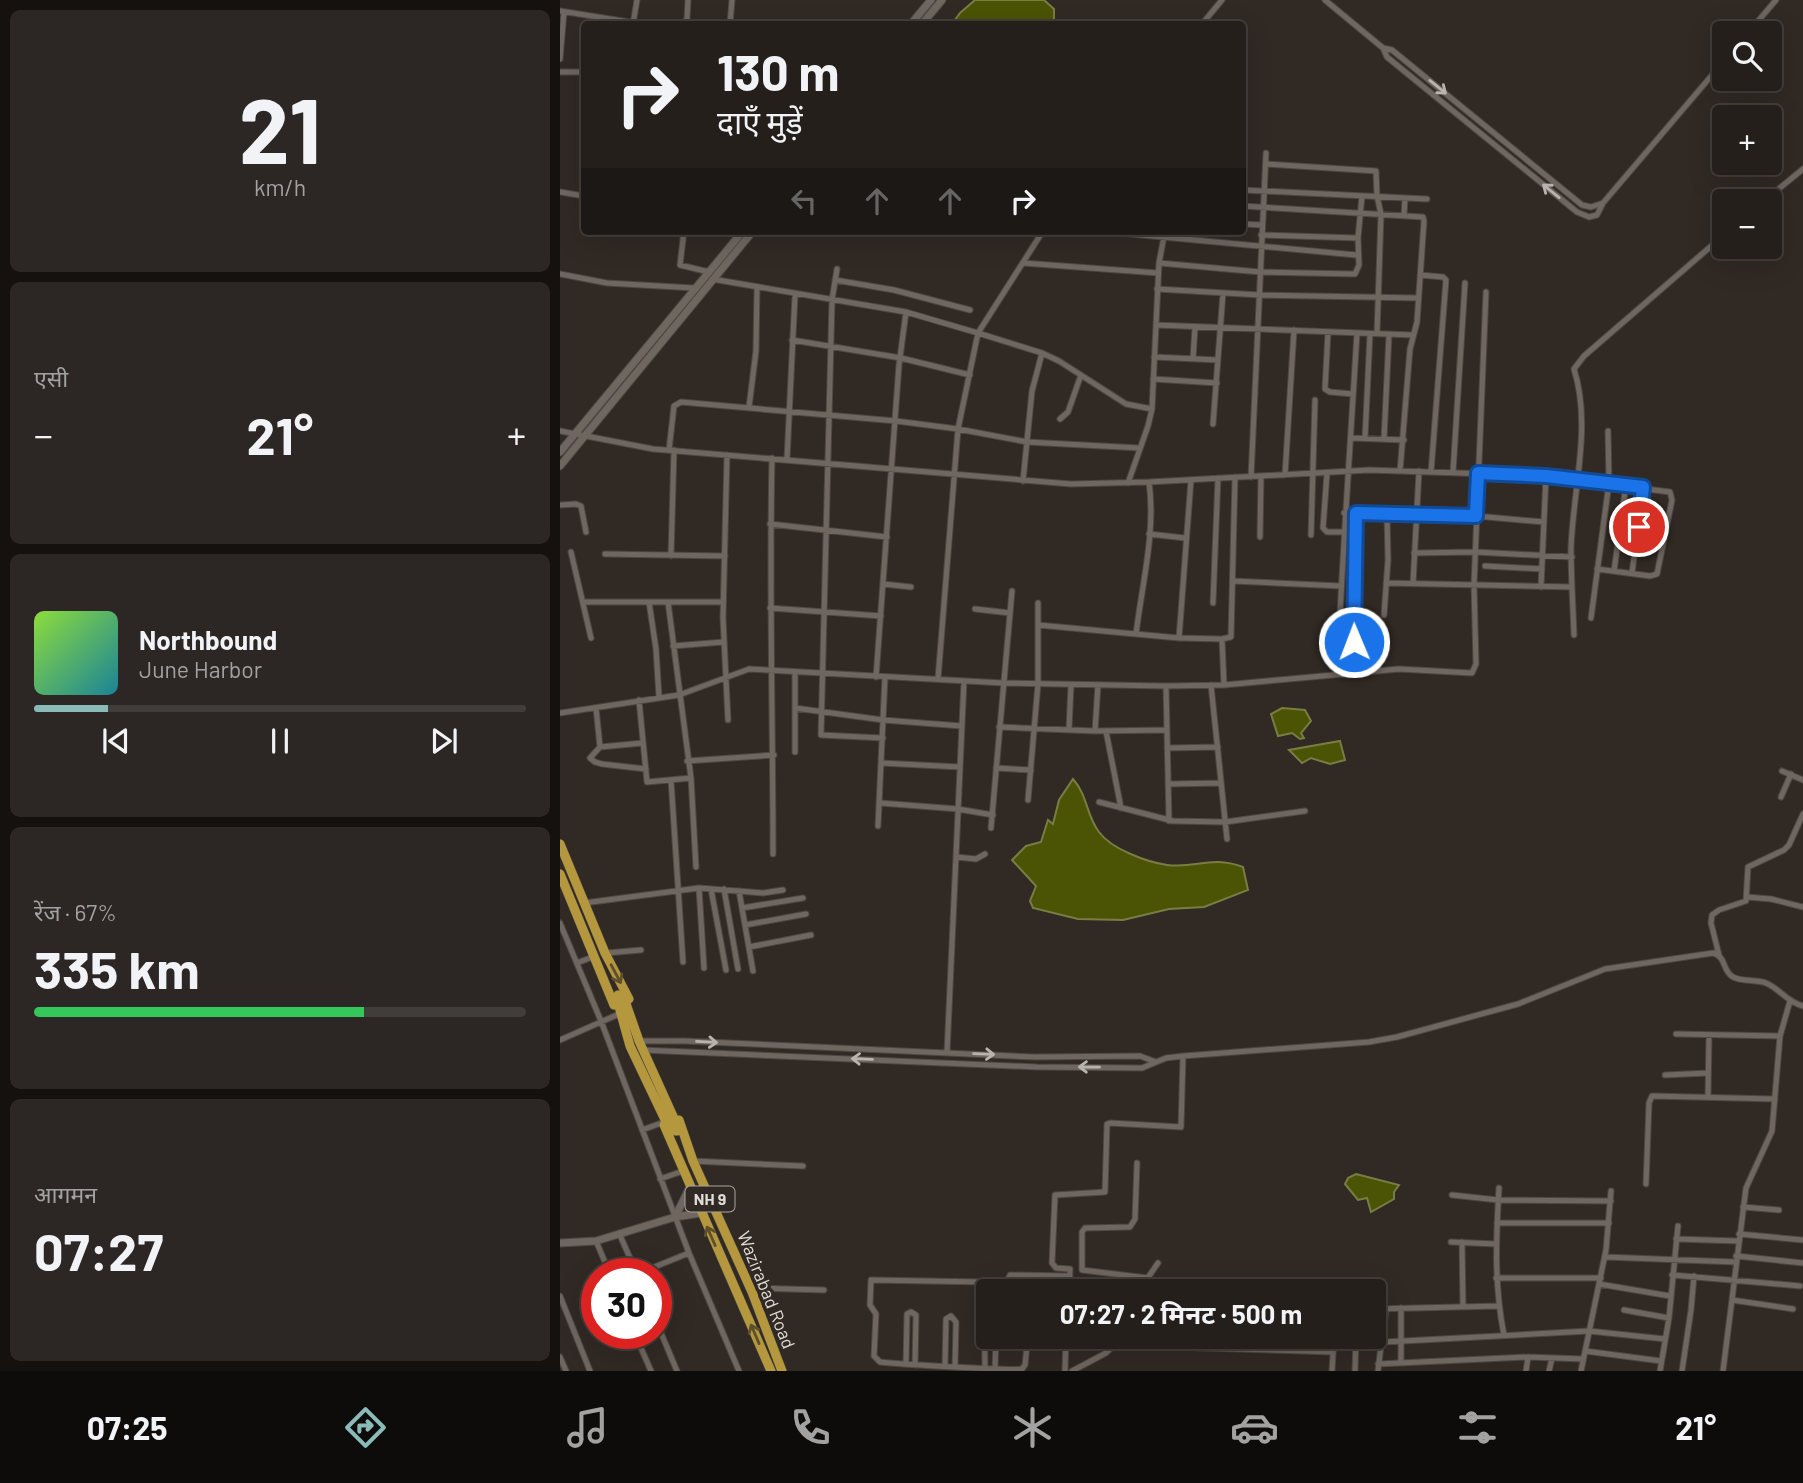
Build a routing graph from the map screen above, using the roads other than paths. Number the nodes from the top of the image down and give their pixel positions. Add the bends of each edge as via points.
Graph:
1 (637, 0) edge
2 (688, 0) edge
3 (732, 0) edge
4 (931, 0) edge
5 (942, 0) edge
6 (1222, 0) edge
7 (1325, 0) edge
8 (1776, 0) edge
9 (562, 12) edge
10 (604, 21) edge
11 (634, 21) edge
12 (685, 21) edge
13 (730, 21) edge
14 (914, 21) edge
15 (924, 21) edge
16 (1204, 21) edge
17 (1758, 21) edge
18 (1383, 48) junction
19 (560, 59) edge
20 (560, 72) edge
21 (581, 72) edge
22 (1712, 75) edge
23 (1266, 153) dead end
24 (1266, 164) junction
25 (1803, 169) edge
26 (1779, 189) edge
27 (1246, 190) edge
28 (1265, 191) junction
29 (560, 192) edge
30 (581, 196) edge
31 (1362, 196) junction
32 (1377, 196) junction
33 (1405, 198) junction
34 (1427, 199) dead end
35 (1603, 203) junction
36 (1246, 206) edge
37 (1263, 207) junction
38 (1587, 207) junction
39 (1361, 213) junction
40 (1381, 214) junction
41 (1404, 215) junction
42 (1589, 217) junction
43 (1246, 224) edge
44 (1262, 225) junction
45 (684, 235) edge
46 (740, 235) edge
47 (749, 235) edge
48 (1040, 235) edge
49 (1164, 235) edge
50 (1171, 235) edge
51 (1261, 235) junction
52 (1358, 238) junction
53 (1712, 245) edge
54 (1260, 248) junction
55 (1356, 255) dead end
56 (1023, 263) junction
57 (1159, 263) junction
58 (837, 269) dead end
59 (1260, 272) junction
60 (560, 274) edge
61 (1158, 274) junction
62 (1420, 275) junction
63 (708, 278) junction
64 (835, 280) junction
65 (1465, 284) dead end
66 (757, 287) junction
67 (1157, 289) junction
68 (697, 291) junction
69 (1486, 292) dead end
70 (1223, 293) junction
71 (795, 295) junction
72 (1260, 295) junction
73 (1380, 298) junction
74 (1418, 298) junction
75 (832, 300) junction
76 (970, 310) dead end
77 (906, 312) junction
78 (1156, 326) junction
79 (1195, 327) junction
80 (1221, 328) junction
81 (1258, 330) junction
82 (1294, 331) junction
83 (1328, 332) junction
84 (978, 333) junction
85 (1357, 334) junction
86 (1370, 334) junction
87 (1377, 334) junction
88 (1389, 335) junction
89 (1413, 335) junction
90 (792, 340) junction
91 (831, 345) junction
92 (1042, 353) junction
93 (1154, 357) junction
94 (901, 358) junction
95 (1193, 359) junction
96 (1219, 360) junction
97 (634, 368) junction
98 (970, 375) junction
99 (1081, 375) junction
100 (1153, 379) junction
101 (1217, 383) junction
102 (1353, 394) junction
103 (1315, 400) dead end
104 (749, 407) junction
105 (789, 410) junction
106 (1152, 410) junction
107 (829, 416) junction
108 (1060, 419) dead end
109 (896, 421) junction
110 (1213, 424) dead end
111 (958, 429) junction
112 (560, 431) edge
113 (1608, 431) dead end
114 (575, 434) junction
115 (584, 436) junction
116 (1351, 438) junction
117 (1364, 438) junction
118 (1384, 439) junction
119 (1404, 440) junction
120 (1027, 442) junction
121 (1140, 448) junction
122 (672, 450) junction
123 (560, 452) edge
124 (727, 455) junction
125 (772, 458) junction
126 (787, 459) junction
127 (827, 463) junction
128 (560, 466) edge
129 (893, 468) junction
130 (1400, 471) junction
131 (1419, 471) junction
132 (1348, 472) junction
133 (1431, 472) junction
134 (1453, 472) junction
135 (1327, 473) junction
136 (1478, 473) junction
137 (953, 474) junction
138 (1311, 474) junction
139 (1285, 475) junction
140 (1546, 476) junction
141 (1235, 477) junction
142 (1251, 477) junction
143 (1261, 477) junction
144 (1218, 478) junction
145 (1191, 480) junction
146 (1578, 480) junction
147 (1023, 481) junction
148 (1128, 482) junction
149 (1149, 482) junction
150 (1609, 483) junction
151 (1626, 485) junction
152 (1643, 487) junction
153 (560, 505) edge
154 (1344, 513) junction
155 (1356, 513) junction
156 (1387, 514) junction
157 (1417, 515) junction
158 (1476, 516) junction
159 (1544, 522) junction
160 (770, 524) junction
161 (825, 530) junction
162 (586, 532) dead end
163 (1344, 532) junction
164 (1150, 534) junction
165 (1311, 535) dead end
166 (887, 537) junction
167 (1260, 537) dead end
168 (1185, 538) junction
169 (1216, 545) junction
170 (1233, 545) junction
171 (571, 552) dead end
172 (1475, 552) junction
173 (1415, 553) junction
174 (605, 554) dead end
175 (1543, 555) junction
176 (671, 556) junction
177 (725, 556) junction
178 (1572, 556) junction
179 (1485, 566) dead end
180 (1542, 569) junction
181 (1597, 569) junction
182 (1614, 571) junction
183 (1632, 573) junction
184 (1233, 581) junction
185 (1386, 583) junction
186 (884, 584) junction
187 (1413, 584) junction
188 (1474, 585) junction
189 (1341, 586) junction
190 (911, 587) dead end
191 (1541, 587) junction
192 (1572, 587) junction
193 (1012, 591) dead end
194 (584, 602) junction
195 (649, 602) junction
196 (668, 602) junction
197 (723, 602) junction
198 (1038, 603) dead end
199 (1213, 603) dead end
200 (770, 608) junction
201 (975, 609) dead end
202 (823, 611) junction
203 (1010, 613) junction
204 (1384, 615) dead end
205 (881, 616) junction
206 (1591, 618) dead end
207 (1038, 625) junction
208 (1339, 633) dead end
209 (1136, 634) junction
210 (1574, 635) dead end
211 (591, 638) dead end
212 (1179, 638) junction
213 (1222, 639) junction
214 (724, 642) junction
215 (1354, 642) dead end
216 (673, 646) junction
217 (770, 671) junction
218 (795, 674) junction
219 (821, 674) junction
220 (725, 677) junction
221 (876, 677) junction
222 (886, 677) junction
223 (938, 679) junction
224 (964, 681) junction
225 (1003, 683) junction
226 (1038, 684) junction
227 (1071, 685) junction
228 (1098, 685) junction
229 (1211, 685) junction
230 (1224, 685) junction
231 (1166, 687) junction
232 (679, 695) junction
233 (659, 697) junction
234 (639, 700) junction
235 (596, 708) junction
236 (795, 708) junction
237 (822, 711) junction
238 (560, 713) edge
239 (727, 720) dead end
240 (883, 720) junction
241 (962, 726) junction
242 (999, 727) junction
243 (1034, 729) junction
244 (1069, 729) junction
245 (1167, 730) junction
246 (1095, 731) junction
247 (1106, 731) junction
248 (883, 738) junction
249 (643, 743) junction
250 (600, 747) junction
251 (1218, 747) junction
252 (1167, 748) junction
253 (794, 751) dead end
254 (774, 755) junction
255 (687, 761) junction
256 (881, 763) junction
257 (960, 767) junction
258 (996, 768) junction
259 (646, 769) junction
260 (1031, 770) junction
261 (1782, 771) dead end
262 (1791, 774) junction
263 (691, 778) junction
264 (1803, 779) edge
265 (671, 780) junction
266 (1221, 783) junction
267 (1168, 784) junction
268 (1781, 797) dead end
269 (1028, 800) dead end
270 (1099, 802) dead end
271 (880, 803) junction
272 (1121, 808) junction
273 (958, 809) junction
274 (1305, 811) dead end
275 (1803, 814) edge
276 (993, 815) junction
277 (1169, 821) junction
278 (1225, 822) junction
279 (878, 826) dead end
280 (991, 828) dead end
281 (1227, 839) dead end
282 (560, 844) edge
283 (773, 854) dead end
284 (985, 854) dead end
285 (956, 857) junction
286 (696, 867) dead end
287 (560, 874) edge
288 (699, 888) junction
289 (711, 889) junction
290 (724, 889) junction
291 (783, 890) dead end
292 (679, 891) junction
293 (740, 891) junction
294 (1747, 897) junction
295 (803, 898) dead end
296 (584, 903) junction
297 (1803, 907) edge
298 (742, 908) junction
299 (806, 914) dead end
300 (560, 923) edge
301 (745, 925) junction
302 (811, 935) dead end
303 (749, 947) junction
304 (641, 950) dead end
305 (600, 954) junction
306 (1719, 955) junction
307 (683, 962) dead end
308 (577, 963) junction
309 (704, 968) dead end
310 (738, 969) dead end
311 (726, 970) dead end
312 (753, 971) dead end
313 (1790, 1001) junction
314 (1803, 1006) edge
315 (625, 1020) junction
316 (601, 1021) junction
317 (1676, 1034) dead end
318 (1709, 1035) junction
319 (1780, 1036) junction
320 (560, 1040) edge
321 (641, 1046) junction
322 (912, 1051) junction
323 (947, 1053) junction
324 (1183, 1056) junction
325 (911, 1061) junction
326 (1156, 1062) junction
327 (1708, 1073) junction
328 (1665, 1075) dead end
329 (1708, 1096) junction
330 (1775, 1099) junction
331 (665, 1114) junction
332 (642, 1130) junction
333 (693, 1161) junction
334 (1137, 1163) dead end
335 (803, 1166) dead end
336 (683, 1171) junction
337 (660, 1179) junction
338 (1646, 1184) dead end
339 (690, 1187) junction
340 (1499, 1188) dead end
341 (1611, 1191) dead end
342 (1452, 1195) dead end
343 (1498, 1200) junction
344 (1611, 1201) junction
345 (1743, 1206) junction
346 (1779, 1210) dead end
347 (701, 1213) junction
348 (675, 1217) junction
349 (1497, 1223) junction
350 (1609, 1223) junction
351 (1678, 1226) dead end
352 (619, 1233) junction
353 (1739, 1234) junction
354 (1676, 1239) junction
355 (1803, 1240) edge
356 (596, 1241) junction
357 (1738, 1241) junction
358 (560, 1242) edge
359 (1451, 1242) dead end
360 (1462, 1242) junction
361 (1496, 1244) junction
362 (689, 1252) junction
363 (1605, 1256) junction
364 (603, 1258) edge
365 (630, 1258) edge
366 (672, 1259) edge
367 (1673, 1259) junction
368 (1735, 1259) junction
369 (1158, 1263) dead end
370 (1803, 1263) edge
371 (1082, 1270) junction
372 (1070, 1272) junction
373 (1672, 1275) junction
374 (1693, 1276) junction
375 (1148, 1278) joint
376 (1496, 1278) junction
377 (1008, 1279) edge
378 (1070, 1279) edge
379 (1734, 1279) junction
380 (976, 1280) edge
381 (1600, 1281) junction
382 (1800, 1286) dead end
383 (751, 1290) junction
384 (824, 1290) dead end
385 (560, 1296) edge
386 (1670, 1296) junction
387 (1732, 1300) junction
388 (1498, 1306) junction
389 (1463, 1307) junction
390 (1401, 1308) junction
391 (563, 1309) edge
392 (1386, 1309) edge
393 (1793, 1309) dead end
394 (1623, 1310) dead end
395 (1669, 1318) junction
396 (1589, 1331) junction
397 (1504, 1335) junction
398 (1665, 1339) junction
399 (1401, 1341) junction
400 (1386, 1342) edge
401 (641, 1349) edge
402 (668, 1349) edge
403 (986, 1349) edge
404 (996, 1349) edge
405 (1027, 1349) edge
406 (1065, 1349) edge
407 (1110, 1349) edge
408 (1238, 1349) edge
409 (1333, 1349) edge
410 (1356, 1349) edge
411 (1381, 1349) edge
412 (1585, 1351) junction
413 (1333, 1352) junction
414 (560, 1357) edge
415 (1528, 1357) junction
416 (1552, 1357) junction
417 (1583, 1359) junction
418 (1661, 1361) junction
419 (1425, 1362) junction
420 (892, 1363) junction
421 (1401, 1363) junction
422 (906, 1364) junction
423 (915, 1365) junction
424 (945, 1366) junction
425 (955, 1367) junction
426 (985, 1368) junction
427 (1378, 1368) edge
428 (995, 1369) junction
429 (566, 1371) edge
430 (590, 1371) edge
431 (651, 1371) edge
432 (677, 1371) edge
433 (739, 1371) edge
434 (771, 1371) edge
435 (782, 1371) edge
436 (892, 1371) edge
437 (1065, 1371) edge
438 (1072, 1371) edge
439 (1332, 1371) edge
440 (1355, 1371) edge
441 (1424, 1371) edge
442 (1527, 1371) edge
443 (1549, 1371) edge
444 (1581, 1371) edge
445 (1660, 1371) edge
446 (1682, 1371) edge
447 (1723, 1371) edge

1 - 11 street
2 - 12 street
3 - 13 street
4 - 14 main road
5 - 15 main road
6 - 16 street
7 - 18 street
8 - 17 street
9 - 10 street
9 - 19 street
18 -> 38 street via 1392,50
42 -> 18 street via 1577,212 1387,57
20 - 21 street
22 - 35 street
23 - 24 street
24 - 28 street
24 - 32 street via 1376,171
25 - 26 street
27 - 28 street
28 - 31 street
28 - 37 street
29 - 30 street
31 - 32 street
31 - 39 street
32 - 33 street
32 - 40 street
33 - 34 street
33 - 41 street
35 - 38 street
35 - 42 street via 1597,215
36 - 37 street
37 - 39 street
37 - 44 street
38 - 42 street
39 - 40 street
39 - 52 street
40 - 41 street
40 - 73 street
41 - 62 street via 1420,216 1424,221
43 - 44 street
44 - 51 street
45 - 63 street via 680,265
46 - 63 main road
47 - 63 main road
48 - 56 street
49 - 57 street
50 - 54 street
51 - 52 street
51 - 54 street
52 - 59 street via 1355,274
53 - 146 street via 1574,369 1580,388
54 - 55 street
54 - 59 street
56 - 61 street
56 - 84 street
57 - 59 street
57 - 61 street
58 - 64 street
59 - 72 street
60 - 68 street
61 - 67 street
62 - 74 street
62 - 133 street via 1446,280
63 - 66 street
63 - 68 main road
64 - 75 street
64 - 76 street
65 - 134 street
66 - 71 street
66 - 104 street via 757,351
67 - 70 street
67 - 78 street
68 - 97 main road
69 - 136 street
70 - 72 street
70 - 80 street
71 - 75 street
71 - 90 street
72 - 73 street
72 - 81 street
73 - 74 street
73 - 87 street
74 - 89 street
75 - 77 street
75 - 91 street
77 - 84 street
77 - 94 street
78 - 79 street
78 - 93 street
79 - 80 street
79 - 95 street
80 - 81 street
80 - 96 street
81 - 82 street
81 - 142 street
82 - 83 street
82 - 139 street
83 - 85 street
83 - 102 street via 1325,388
84 - 92 street
84 - 98 street
85 - 86 street
85 - 102 street
86 - 87 street
86 - 117 street
87 - 88 street
88 - 89 street
88 - 118 street
89 - 119 street
90 - 91 street
90 - 105 street
91 - 94 street
91 - 107 street
92 - 99 street
92 - 120 street via 1032,391
93 - 95 street
93 - 100 street
94 - 98 street
94 - 109 street
95 - 96 street
96 - 101 street
97 - 114 main road
97 - 115 main road
98 - 111 street
99 - 106 street via 1126,404
99 - 108 street via 1068,412
100 - 101 street
100 - 106 street
101 - 110 street
102 - 116 street
103 - 138 street
104 - 105 street
104 - 122 street via 677,404
105 - 107 street
105 - 126 street
106 - 121 street
107 - 109 street
107 - 127 street
109 - 111 street
109 - 129 street
111 - 120 street
111 - 137 street
112 - 114 street
113 - 150 street
114 - 115 street
114 - 123 main road
115 - 122 street
115 - 128 main road
116 - 117 street
116 - 132 street
117 - 118 street
118 - 119 street
119 - 130 street
120 - 121 street
120 - 147 street
121 - 148 street
122 - 124 street
122 - 176 street
124 - 125 street
124 - 177 street
125 - 126 street
125 - 160 street
126 - 127 street
127 - 129 street
127 - 161 street
129 - 137 street
129 - 166 street
130 - 131 street
130 - 132 street
131 - 133 street
131 - 157 street
132 - 135 street
132 - 154 street
133 - 134 street
134 - 136 street
135 - 138 street
135 - 163 street via 1323,528
136 - 140 street
136 - 158 street
137 - 147 street
137 - 223 street
138 - 139 street
138 - 165 street
139 - 143 street
140 - 146 street
140 - 159 street
141 - 142 street
141 - 144 street
141 - 170 street
142 - 143 street
143 - 167 street
144 - 145 street
144 - 169 street
145 - 149 street
145 - 168 street
146 - 150 street
146 - 178 street
147 - 148 street
148 - 149 street
149 - 164 street
150 - 151 street
150 - 181 street
151 - 152 street
151 - 182 street
152 - 183 street
152 - 183 street via 1667,490 1672,500 1659,572 1654,576
153 - 162 street via 581,506
154 - 155 street
154 - 163 street
155 - 156 street
155 - 215 street
156 - 157 street
156 - 185 street
157 - 158 street
157 - 173 street
158 - 159 street
158 - 172 street
159 - 175 street
160 - 161 street
160 - 200 street
161 - 166 street
161 - 202 street
163 - 189 street
164 - 168 street
164 - 209 street
166 - 186 street
168 - 212 street
169 - 170 street
169 - 199 street
170 - 184 street
171 - 194 street
172 - 173 street
172 - 175 street
172 - 188 street
173 - 187 street
174 - 176 street
175 - 178 street
175 - 180 street
176 - 177 street
177 - 197 street
178 - 192 street
179 - 180 street
180 - 191 street
181 - 182 street
181 - 206 street
182 - 183 street
184 - 189 street
184 - 213 street via 1233,633
185 - 187 street
185 - 204 street
186 - 190 street
186 - 205 street
187 - 188 street
188 - 191 street
188 - 230 street via 1476,664 1472,673 1399,669
189 - 208 street
191 - 192 street
192 - 210 street
193 - 203 street
194 - 195 street
194 - 211 street
195 - 196 street
195 - 233 street
196 - 197 street
196 - 216 street
197 - 214 street
198 - 207 street
200 - 202 street
200 - 217 street
201 - 203 street
202 - 205 street
202 - 219 street
203 - 225 street
205 - 221 street
207 - 209 street
207 - 226 street
209 - 212 street
212 - 213 street
213 - 230 street
214 - 216 street
214 - 220 street
216 - 232 street
217 - 218 street
217 - 220 street via 749,669
217 - 254 street
218 - 219 street
218 - 236 street
219 - 221 street
219 - 237 street
220 - 232 street
220 - 239 street
221 - 222 street
222 - 223 street
222 - 240 street
223 - 224 street
224 - 225 street
224 - 241 street
225 - 226 street
225 - 242 street
226 - 227 street
226 - 243 street
227 - 228 street
227 - 244 street
228 - 231 street
228 - 246 street
229 - 230 street
229 - 231 street
229 - 251 street
231 - 245 street
232 - 233 street
232 - 255 street
233 - 234 street
234 - 235 street
234 - 249 street
235 - 238 street
235 - 250 street
236 - 237 street
236 - 253 street
237 - 240 street
237 - 248 street via 823,736
240 - 241 street
240 - 248 street
241 - 257 street
242 - 243 street
242 - 258 street
243 - 244 street
243 - 260 street
244 - 246 street
245 - 247 street
245 - 252 street
246 - 247 street
247 - 272 street
248 - 256 street
249 - 250 street
249 - 259 street
250 - 259 street via 590,758 595,762
251 - 252 street
251 - 266 street
252 - 267 street
254 - 255 street
254 - 283 street
255 - 263 street
256 - 257 street
256 - 271 street
257 - 273 street
258 - 260 street
258 - 276 street
259 - 265 street via 647,782
260 - 269 street
261 - 262 street
262 - 264 street
262 - 268 street
263 - 265 street
263 - 286 street
265 - 292 street
266 - 267 street
266 - 278 street
267 - 277 street
270 - 272 street
271 - 273 street
271 - 279 street
272 - 277 street
273 - 276 street
273 - 285 street
274 - 278 street
275 - 294 street via 1784,850 1748,867
276 - 280 street
277 - 278 street
278 - 281 street
282 - 296 highway, Wazirabad Road / NH 9
284 - 285 street via 976,859
285 - 323 street
287 - 305 highway, Wazirabad Road / NH 9
288 - 289 street
288 - 292 street
288 - 309 street
289 - 290 street
289 - 311 street
290 - 293 street
290 - 310 street
291 - 293 street
292 - 296 street
292 - 307 street
293 - 298 street
294 - 297 street
294 - 306 street via 1743,903 1712,915
295 - 298 street
296 - 305 highway, Wazirabad Road / NH 9
298 - 301 street
299 - 301 street
300 - 308 street
301 - 303 street
302 - 303 street
303 - 312 street
304 - 305 street
305 - 308 street
305 - 315 highway, Wazirabad Road / NH 9
305 -> 315 highway, Wazirabad Road / NH 9 via 628,996
306 - 313 street via 1730,975 1767,983
306 - 324 street via 1605,970 1518,1004 1397,1037
308 - 316 street
313 - 314 street
313 - 319 street
315 - 316 street
315 - 321 highway, Wazirabad Road / NH 9
315 - 331 highway, Wazirabad Road / NH 9 via 630,1046
316 - 320 street
316 - 332 street
317 - 318 street
318 - 319 street
318 - 327 street
319 - 330 street
321 -> 322 street via 685,1041
325 -> 321 street
321 - 331 highway, Wazirabad Road / NH 9
322 - 323 street
322 - 325 street
323 -> 326 street via 1140,1056
324 - 326 street
324 - 372 street via 1181,1127 1110,1122 1105,1128 1107,1189 1055,1195 1052,1263
326 -> 325 street via 1142,1068
327 - 328 street
327 - 329 street
329 - 330 street
329 - 338 street via 1656,1094 1649,1099
330 - 345 street via 1772,1131 1748,1180
331 - 332 street
331 - 333 highway, Wazirabad Road / NH 9 via 677,1116
331 - 336 highway, Wazirabad Road / NH 9
332 - 337 street
333 - 335 street
333 - 383 highway, Wazirabad Road / NH 9
334 - 371 street via 1135,1219 1130,1227 1084,1228
336 - 337 street
336 - 339 highway, Wazirabad Road / NH 9
337 - 348 street
339 - 347 highway, Wazirabad Road / NH 9
339 - 348 main road
340 - 343 street
341 - 344 street
342 - 343 street
343 - 344 street
343 - 349 street
344 - 350 street
345 - 346 street
345 - 353 street
347 - 348 main road
434 -> 347 highway, Wazirabad Road / NH 9
348 - 352 main road
348 - 362 street
349 - 350 street
349 - 361 street
350 - 363 street
351 - 354 street
352 - 356 main road
352 - 365 street
353 - 355 street
353 - 357 street
354 - 357 street
354 - 367 street
356 - 358 main road
356 - 364 street
357 - 368 street
359 - 360 street
360 - 361 street
360 - 389 street
361 - 376 street
362 - 366 street
362 - 433 street
363 - 367 street
363 - 381 street
367 - 368 street
367 - 373 street
368 - 370 street
368 - 379 street
369 - 375 street
371 - 372 street
371 - 375 street
372 - 377 street via 1010,1275
372 - 378 street
373 - 374 street
373 - 386 street
374 - 379 street
374 - 446 street
376 - 381 street
376 - 388 street
379 - 382 street
379 - 387 street
380 - 420 street via 871,1280 870,1305 876,1314 874,1356
381 - 386 street
381 - 396 street
383 - 384 street
383 - 435 highway, Wazirabad Road
385 - 391 street
386 - 395 street
387 - 393 street
387 - 447 street
388 - 389 street
388 - 397 street
389 - 390 street
390 - 392 street
390 - 399 street
391 - 430 street
394 - 395 street
395 - 398 street
396 - 397 street
396 - 398 street
396 - 412 street
397 - 399 street
398 - 418 street
399 - 400 street
399 - 421 street
401 - 431 street
402 - 432 street
403 - 426 street
404 - 428 street
405 - 428 street via 1023,1368
406 - 437 street
407 - 438 street
408 - 413 street
409 - 413 street
410 - 440 street
411 - 427 street
412 - 417 street
412 - 418 street
413 - 439 street
414 - 429 street
415 - 416 street
415 - 419 street
415 - 442 street
416 - 417 street
416 - 443 street
417 - 444 street
418 - 445 street
419 - 421 street
419 - 441 street
420 - 422 street
420 - 436 street
421 - 427 street
422 - 423 street
422 - 423 street via 907,1314 911,1312 916,1315
423 - 424 street
424 - 425 street
424 - 425 street via 946,1319 951,1316 956,1322
425 - 426 street
426 - 428 street

